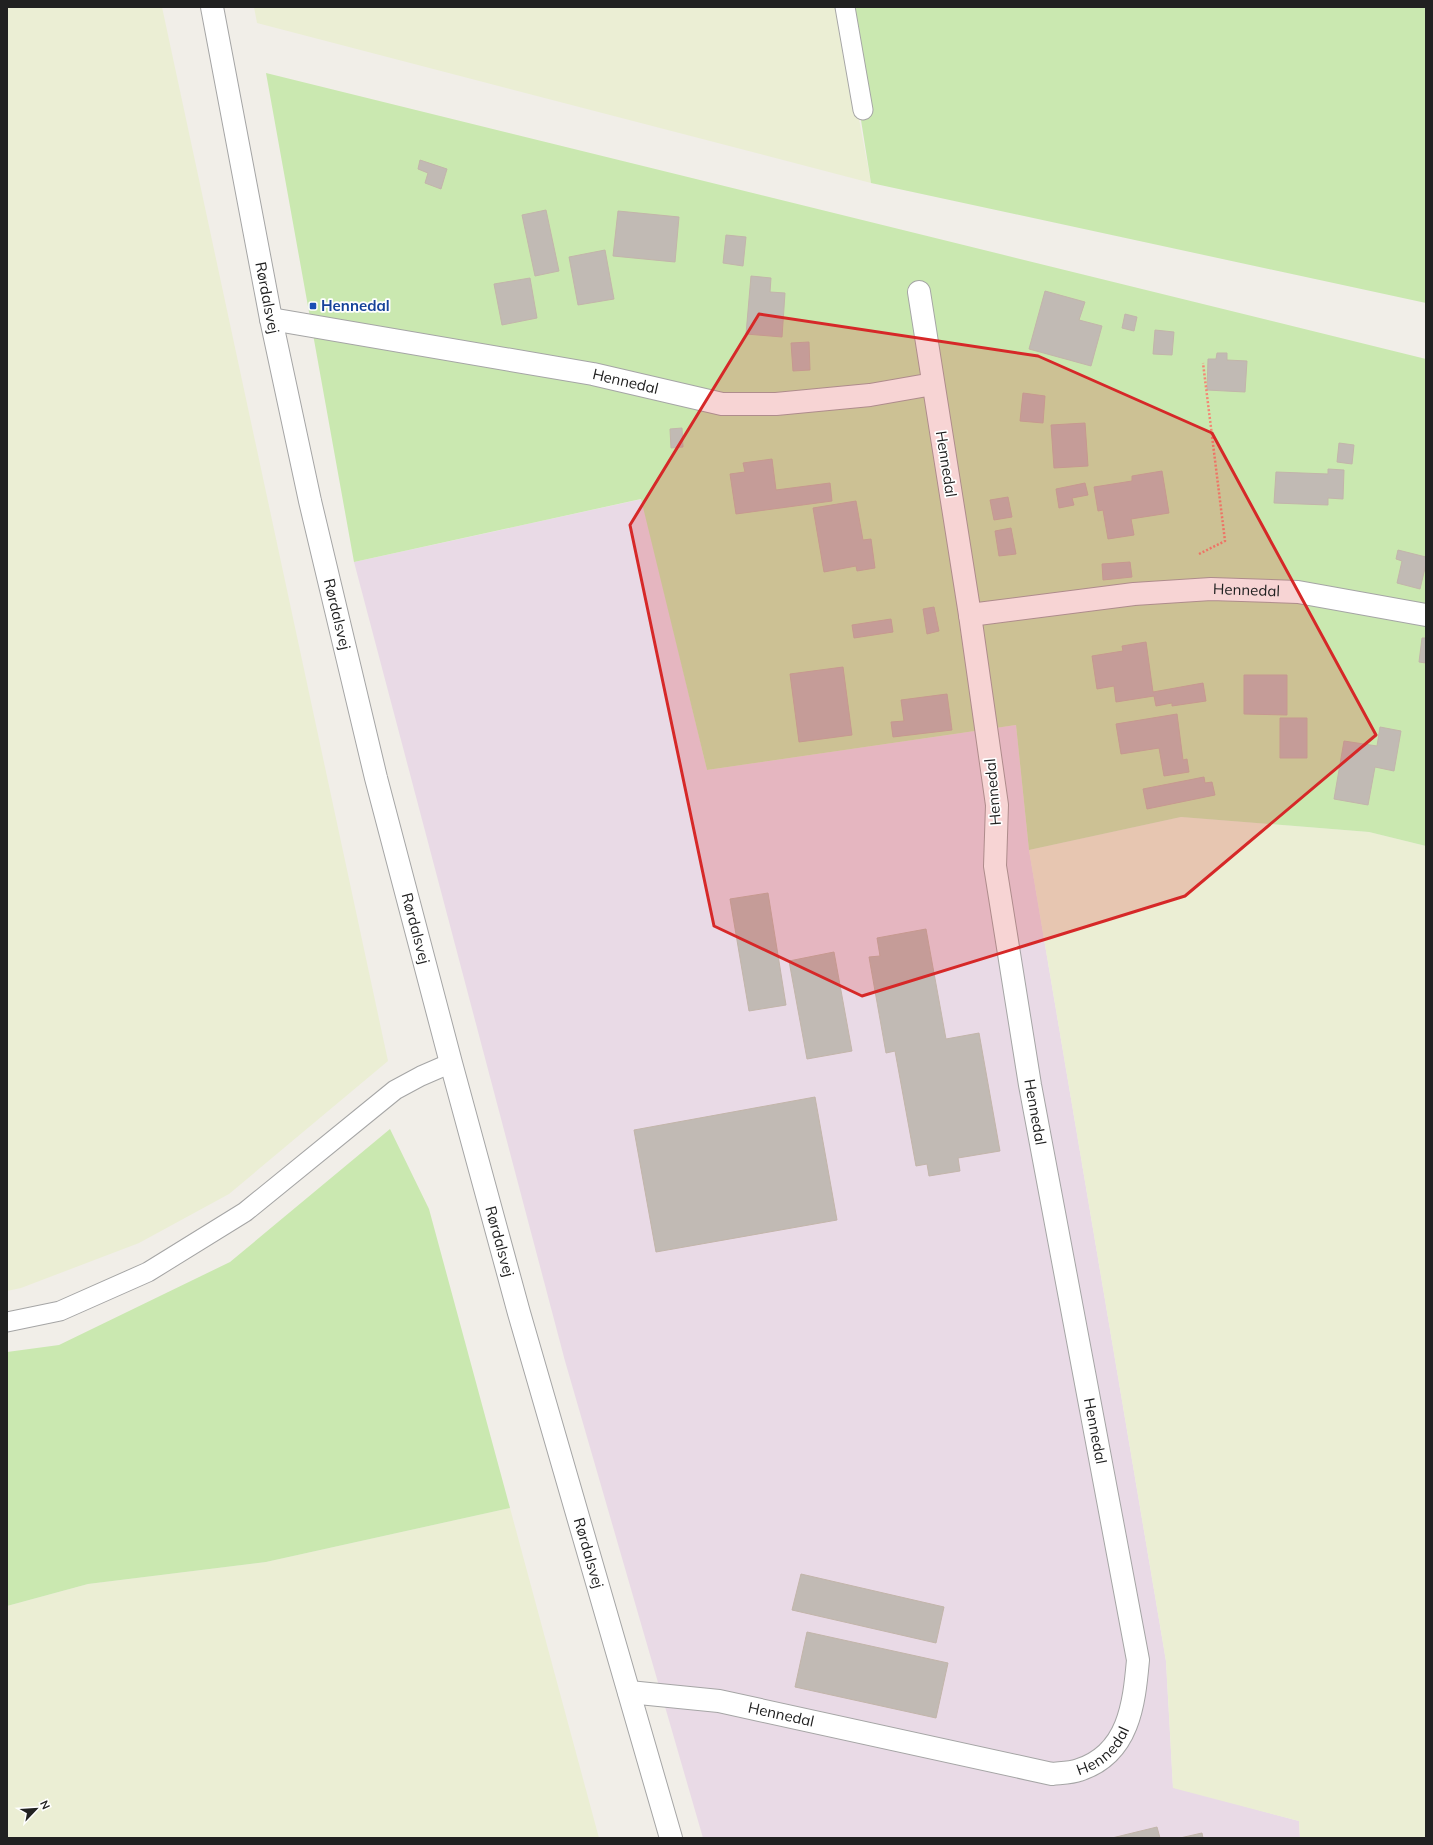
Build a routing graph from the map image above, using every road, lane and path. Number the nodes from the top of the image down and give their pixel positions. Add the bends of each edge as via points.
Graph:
1 (212, 7) edge
2 (845, 7) edge
3 (863, 110) dead end
4 (919, 292) dead end
5 (271, 319) junction
6 (1203, 363) dead end
7 (933, 384) junction
8 (1199, 554) dead end
9 (970, 615) junction
10 (1426, 615) edge
11 (451, 1063) junction
12 (7, 1322) edge
13 (629, 1692) junction
14 (671, 1838) edge

1 - 5 street, Rørdalsvej
2 - 3 lane
4 - 7 street, Hennedal
5 - 7 street, Hennedal via 593,374 722,404 776,404 870,395
5 - 11 street, Rørdalsvej via 310,501 375,771
6 - 8 path via 1225,541
7 - 9 street, Hennedal
9 - 10 street, Hennedal via 1134,594 1212,589 1298,592
9 - 13 street, Hennedal via 997,805 995,866 1030,1085 1138,1660 1135,1691 1127,1725 1115,1747 1099,1760 1079,1770 1052,1774 719,1701
11 - 12 lane via 395,1090 245,1212 148,1272 60,1311
11 - 13 street, Rørdalsvej via 519,1313
13 - 14 street, Rørdalsvej

